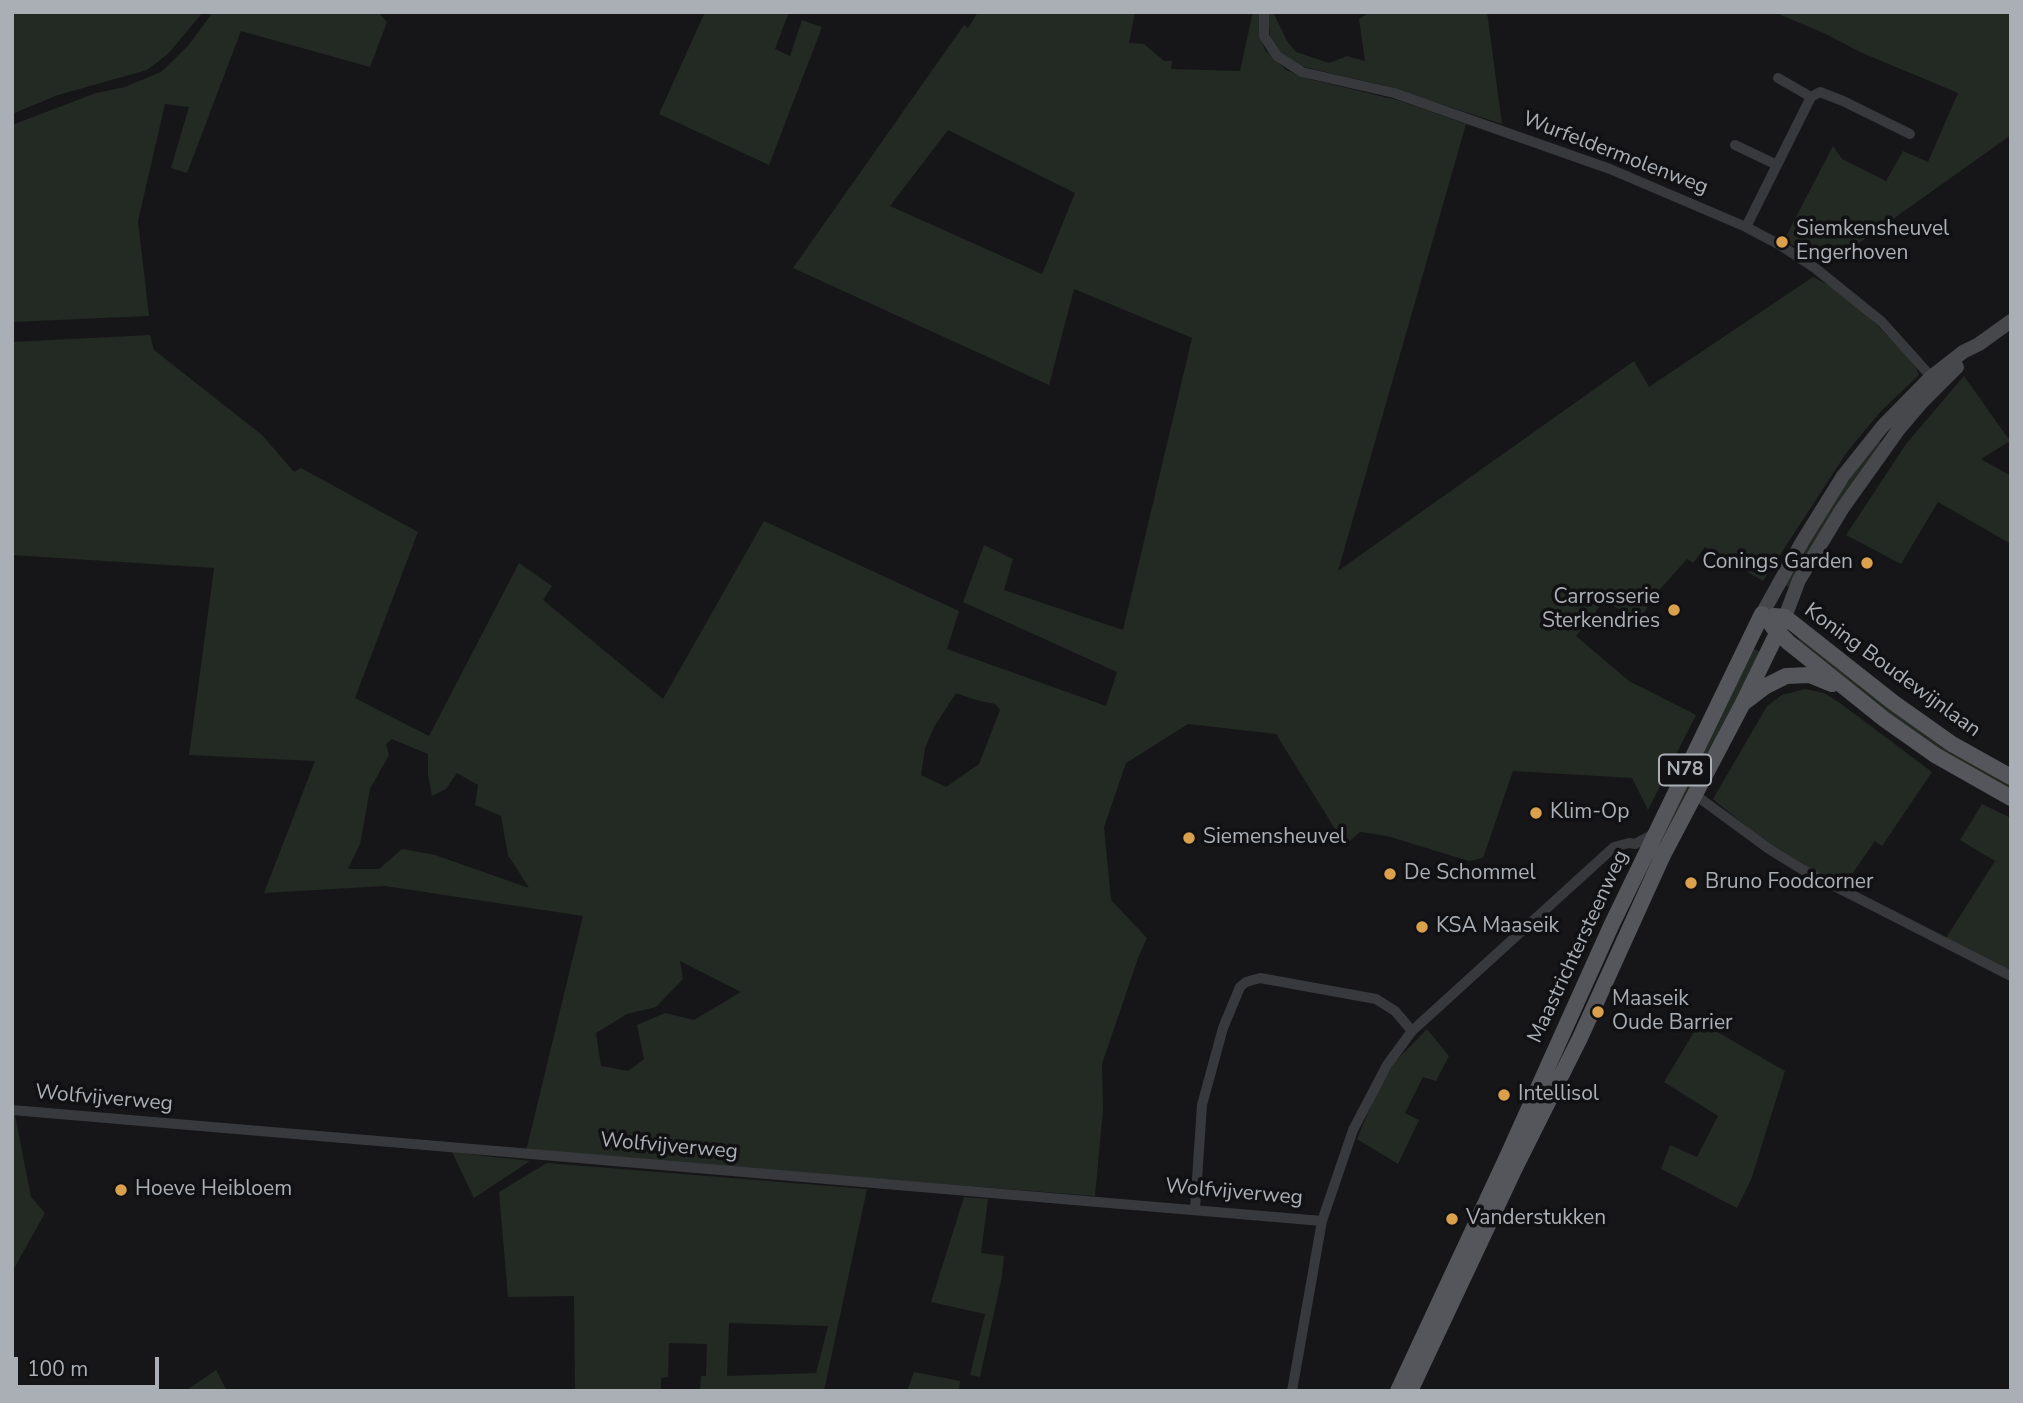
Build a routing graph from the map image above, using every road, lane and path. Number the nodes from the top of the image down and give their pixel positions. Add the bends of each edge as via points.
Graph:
1 (1264, 12) edge
2 (1778, 78) dead end
3 (1811, 97) junction
4 (1910, 134) dead end
5 (1735, 145) dead end
6 (1777, 165) junction
7 (1746, 227) junction
8 (2011, 321) edge
9 (1935, 381) junction
10 (1888, 432) junction
11 (1762, 614) junction
12 (1781, 625) junction
13 (1743, 704) junction
14 (1884, 719) junction
15 (2011, 777) edge
16 (1694, 794) junction
17 (2011, 798) edge
18 (1655, 834) junction
19 (1635, 844) junction
20 (1642, 859) junction
21 (2011, 976) edge
22 (1567, 1023) junction
23 (1412, 1031) junction
24 (1580, 1038) junction
25 (12, 1110) edge
26 (1195, 1209) junction
27 (1322, 1221) junction
28 (1292, 1391) edge
29 (1398, 1391) edge
30 (1410, 1391) edge

1 - 7 street, Wurfeldermolenweg via 1264,36 1277,56 1302,72 1407,97 1624,174
2 - 3 street
3 - 4 street via 1820,92
3 - 6 street
5 - 6 street
6 - 7 street
7 - 9 street, Wurfeldermolenweg via 1825,275 1882,322
8 - 9 main road, Maastrichtersteenweg via 1963,352
9 - 10 main road, Maastrichtersteenweg
10 - 11 main road, Maastrichtersteenweg via 1836,487
10 - 12 main road, Maastrichtersteenweg via 1810,559
11 - 12 main road, Koning Boudewijnlaan
11 - 18 main road, Maastrichtersteenweg / N78
12 - 13 main road, Maastrichtersteenweg / N78
12 - 14 main road, Koning Boudewijnlaan
12 - 15 main road, Koning Boudewijnlaan via 1952,744
13 - 14 main road via 1781,677 1802,674 1828,682
13 - 16 main road, Maastrichtersteenweg / N78
14 - 17 main road, Koning Boudewijnlaan via 1935,755
16 - 21 street via 1803,870
16 - 24 main road, Maastrichtersteenweg / N78
18 - 19 street
18 - 20 main road, Maastrichtersteenweg / N78
19 - 20 street
19 - 23 street via 1614,847
20 - 22 main road, Maastrichtersteenweg / N78
22 - 24 main road via 1568,1035
22 - 29 main road, Maastrichtersteenweg / N78
23 - 26 street via 1376,999 1260,978 1246,982 1223,1028 1205,1092
23 - 27 street via 1387,1065 1353,1130
24 - 30 main road, Maastrichtersteenweg / N78
25 - 26 street, Wolfvijverweg
26 - 27 street, Wolfvijverweg
27 - 28 street

